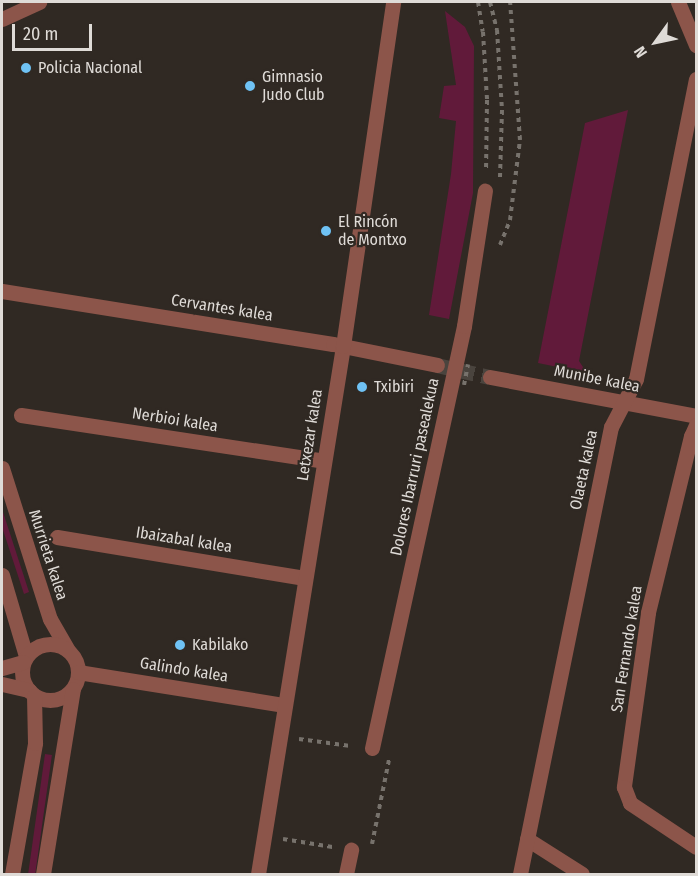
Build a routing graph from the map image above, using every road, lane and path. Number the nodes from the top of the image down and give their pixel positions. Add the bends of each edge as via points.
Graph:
1 (39, 2) edge
2 (393, 2) edge
3 (478, 2) edge
4 (490, 2) edge
5 (510, 2) edge
6 (678, 2) edge
7 (2, 19) edge
8 (696, 45) edge
9 (696, 79) edge
10 (500, 178) dead end
11 (485, 191) joint
12 (497, 251) dead end
13 (2, 291) edge
14 (343, 346) junction
15 (468, 364) dead end
16 (437, 365) tunnel mouth
17 (490, 377) tunnel mouth
18 (464, 385) dead end
19 (625, 402) junction
20 (21, 415) dead end
21 (696, 416) edge
22 (696, 425) edge
23 (324, 461) junction
24 (2, 468) edge
25 (57, 537) dead end
26 (2, 575) edge
27 (305, 578) junction
28 (68, 650) junction
29 (25, 659) junction
30 (2, 668) edge
31 (78, 672) junction
32 (2, 684) edge
33 (73, 689) junction
34 (31, 693) junction
35 (284, 705) junction
36 (279, 736) junction
37 (372, 748) joint
38 (264, 836) junction
39 (527, 839) junction
40 (696, 847) edge
41 (351, 850) joint
42 (12, 874) edge
43 (43, 874) edge
44 (258, 874) edge
45 (346, 874) edge
46 (520, 874) edge
47 (582, 874) edge

1 - 7 street
2 - 14 street, Letxezar kalea
3 - 11 path via 487,100
4 - 10 path via 497,30 502,110
5 - 12 path via 520,140 510,219
6 - 8 street
9 - 19 street, Olaeta kalea via 636,379
11 - 37 street, Dolores Ibarruri pasealekua via 464,326
13 - 14 street, Cervantes kalea
14 - 16 street, Cervantes kalea
14 - 23 street, Letxezar kalea
15 - 18 path, bridge
17 - 19 street, Munibe kalea
19 - 21 street, Munibe kalea
19 - 39 street, Olaeta kalea via 611,427
20 - 23 street, Nerbioi kalea
22 - 40 street, San Fernando kalea via 648,613 624,787 630,803
23 - 27 street, Letxezar kalea
24 - 28 street, Murrieta kalea via 50,619
25 - 27 street, Ibaizabal kalea
26 - 29 street
27 - 35 street, Letxezar kalea
28 - 29 street via 42,644
28 - 31 street
29 - 30 street
29 - 34 street via 22,677
31 - 33 street
31 - 35 street, Galindo kalea
32 - 34 street
33 - 34 street via 59,699 42,699
33 - 43 street
34 - 42 street via 35,743
35 - 36 street, Letxezar kalea
36 - 37 path
36 - 38 street, Letxezar kalea
38 - 41 path
38 - 44 street, Letxezar kalea
39 - 46 street, Olaeta kalea
39 - 47 street
41 - 45 street

